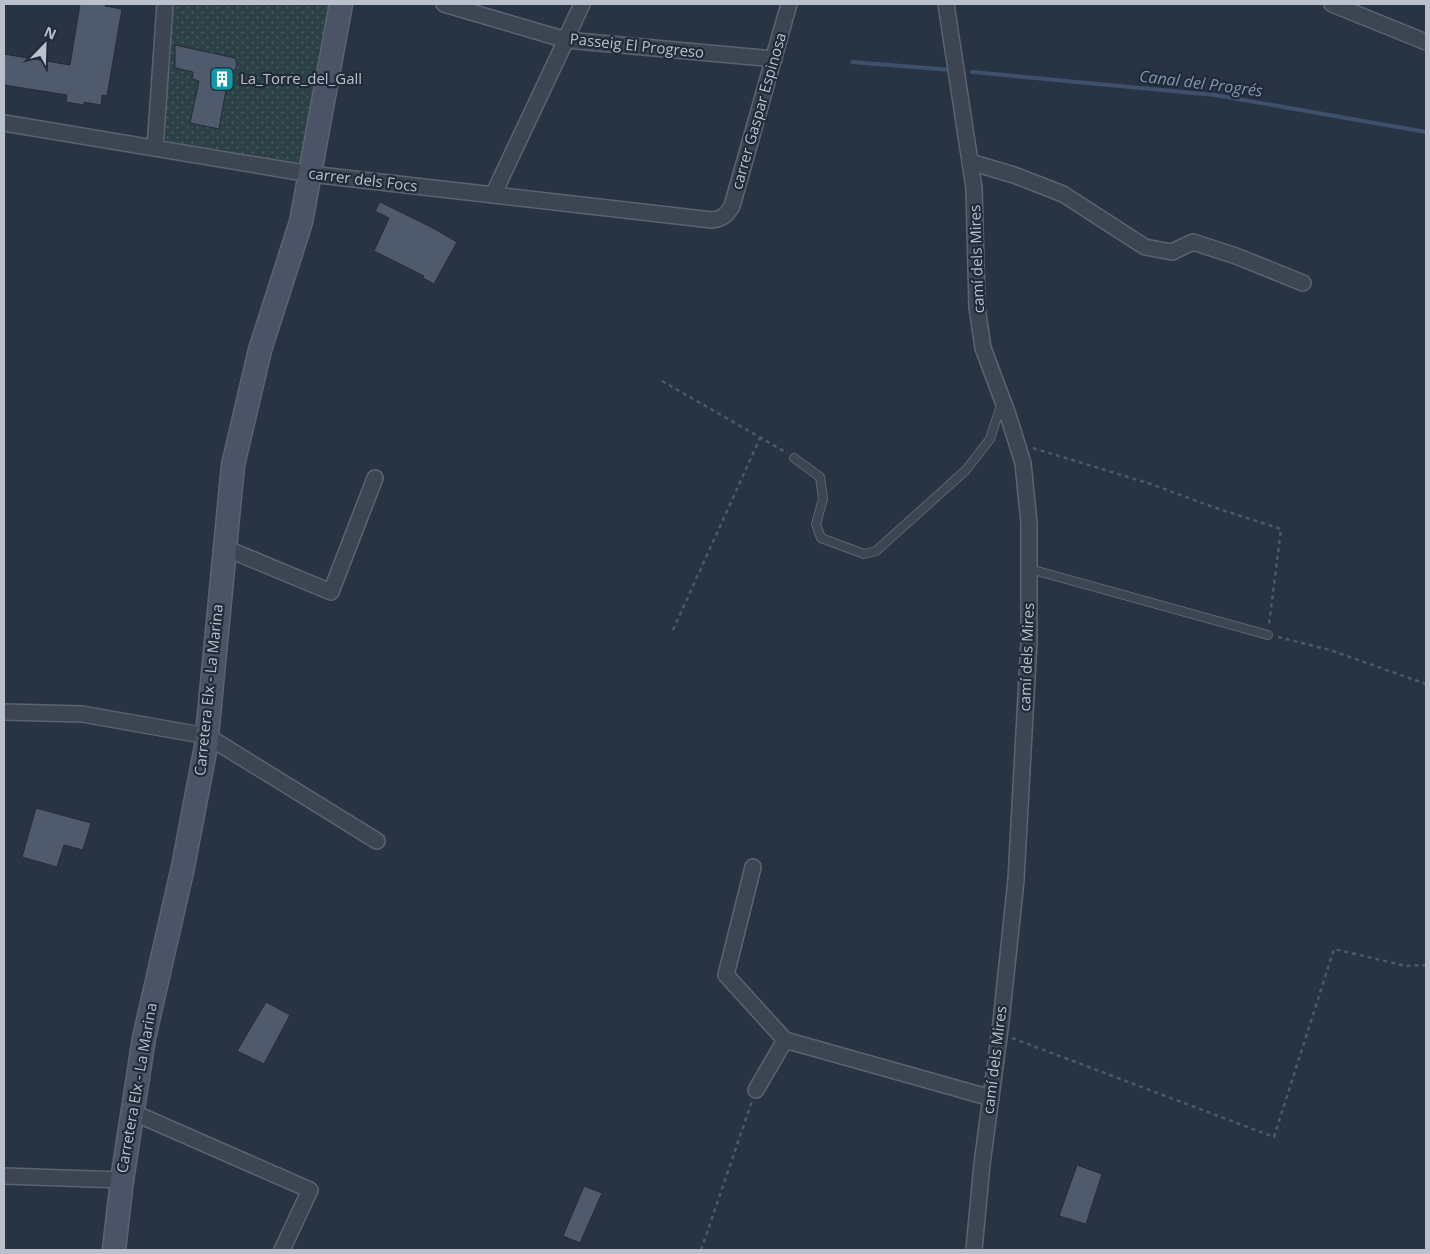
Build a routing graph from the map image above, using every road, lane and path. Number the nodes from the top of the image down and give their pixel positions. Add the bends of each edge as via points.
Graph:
1 (165, 4) edge
2 (341, 4) edge
3 (444, 4) edge
4 (582, 4) edge
5 (789, 4) edge
6 (946, 4) edge
7 (1332, 4) edge
8 (467, 7) edge
9 (566, 40) junction
10 (1426, 42) edge
11 (774, 59) junction
12 (4, 123) edge
13 (155, 148) junction
14 (970, 162) junction
15 (310, 174) junction
16 (493, 195) junction
17 (724, 216) joint
18 (1303, 283) dead end
19 (662, 381) dead end
20 (1002, 400) junction
21 (760, 438) junction
22 (1016, 443) junction
23 (794, 458) joint
24 (375, 478) dead end
25 (225, 548) junction
26 (1030, 569) junction
27 (673, 630) dead end
28 (1268, 635) junction
29 (1426, 684) edge
30 (4, 712) edge
31 (207, 736) junction
32 (378, 841) dead end
33 (753, 867) dead end
34 (1426, 965) edge
35 (999, 1033) junction
36 (785, 1040) junction
37 (756, 1090) joint
38 (991, 1098) junction
39 (132, 1112) junction
40 (4, 1176) edge
41 (122, 1180) junction
42 (114, 1250) edge
43 (282, 1250) edge
44 (702, 1250) edge
45 (974, 1250) edge

1 - 13 street
2 - 15 main road, Carretera Elx - La Marina
3 - 8 street, Passeig El Progreso
4 - 9 street
5 - 11 street, carrer Gaspar Espinosa
6 - 14 street, camí dels Mires
7 - 10 street
8 - 9 street, Passeig El Progreso
9 - 11 street, Passeig El Progreso
9 - 16 street
11 - 17 street, carrer Gaspar Espinosa via 732,206
12 - 13 street, carrer dels Focs
13 - 15 street, carrer dels Focs
14 - 18 street via 1062,194 1146,247 1172,252 1193,242
14 - 20 street, camí dels Mires via 974,188 977,307 983,348
15 - 16 street, carrer dels Focs
15 - 25 main road, Carretera Elx - La Marina via 301,222 260,350 233,465
16 - 17 street, carrer dels Focs via 712,220
19 - 21 path
20 - 22 street, camí dels Mires
20 - 23 lane via 990,438 966,470 876,551 864,554 821,538 816,524 822,499 820,477
21 - 23 path
21 - 27 path
22 - 26 street, camí dels Mires via 1023,464
22 - 28 path via 1151,484 1280,529
24 - 25 street via 331,592
25 - 31 main road, Carretera Elx - La Marina
26 - 28 lane
26 - 35 street, camí dels Mires via 1016,880
28 - 29 path via 1330,650
30 - 31 street via 82,714
31 - 32 street
31 - 39 main road, Carretera Elx - La Marina via 183,867 144,1038
33 - 36 street via 726,975
34 - 35 path via 1406,966 1334,949 1274,1137
35 - 38 street, camí dels Mires
36 - 37 street
36 - 38 street
37 - 44 path
38 - 45 street, camí dels Mires
39 - 41 main road, Carretera Elx - La Marina
39 - 43 street via 310,1190
40 - 41 street
41 - 42 main road, Carretera Elx - La Marina

